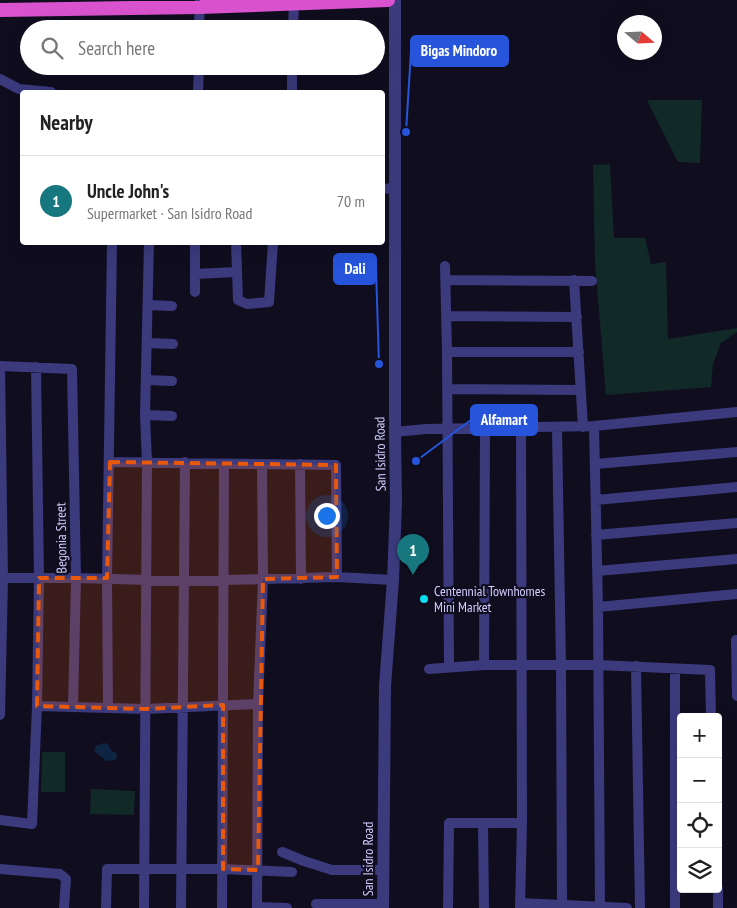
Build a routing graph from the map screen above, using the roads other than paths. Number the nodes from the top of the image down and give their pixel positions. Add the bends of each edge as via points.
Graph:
1 (388, 0) edge
2 (395, 0) edge
3 (294, 2) junction
4 (200, 3) edge
5 (117, 4) edge
6 (0, 10) edge
7 (199, 20) edge
8 (294, 20) edge
9 (198, 75) edge
10 (292, 75) edge
11 (0, 78) edge
12 (292, 88) dead end
13 (29, 90) edge
14 (198, 90) edge
15 (389, 188) edge
16 (112, 245) edge
17 (149, 245) edge
18 (195, 245) edge
19 (236, 245) edge
20 (273, 245) edge
21 (445, 266) dead end
22 (237, 272) junction
23 (194, 274) junction
24 (446, 280) junction
25 (574, 280) junction
26 (592, 281) dead end
27 (195, 292) dead end
28 (148, 305) junction
29 (172, 306) dead end
30 (447, 316) junction
31 (577, 317) junction
32 (147, 343) junction
33 (173, 344) dead end
34 (447, 352) junction
35 (579, 352) junction
36 (0, 366) edge
37 (36, 366) junction
38 (146, 380) junction
39 (172, 380) dead end
40 (448, 390) junction
41 (581, 390) junction
42 (737, 412) edge
43 (145, 416) junction
44 (172, 416) dead end
45 (589, 427) junction
46 (521, 428) junction
47 (557, 428) junction
48 (448, 429) junction
49 (485, 429) junction
50 (394, 432) junction
51 (737, 452) edge
52 (110, 462) junction
53 (147, 462) junction
54 (185, 462) junction
55 (224, 464) junction
56 (262, 464) junction
57 (300, 464) junction
58 (595, 464) junction
59 (737, 487) edge
60 (596, 500) junction
61 (737, 523) edge
62 (596, 535) junction
63 (737, 559) edge
64 (597, 571) junction
65 (336, 577) junction
66 (2, 578) edge
67 (40, 578) junction
68 (76, 578) junction
69 (107, 578) junction
70 (223, 578) junction
71 (263, 579) junction
72 (301, 579) junction
73 (146, 580) junction
74 (393, 580) junction
75 (185, 581) junction
76 (737, 594) edge
77 (598, 607) junction
78 (737, 640) edge
79 (484, 665) junction
80 (520, 665) junction
81 (598, 665) junction
82 (561, 666) junction
83 (636, 666) junction
84 (449, 667) junction
85 (675, 668) junction
86 (429, 669) dead end
87 (737, 696) edge
88 (258, 704) junction
89 (223, 705) junction
90 (37, 706) junction
91 (73, 707) junction
92 (108, 708) junction
93 (145, 708) junction
94 (182, 708) junction
95 (711, 713) edge
96 (0, 715) edge
97 (0, 820) edge
98 (484, 823) junction
99 (522, 823) junction
100 (282, 852) dead end
101 (0, 869) edge
102 (223, 869) junction
103 (144, 870) junction
104 (182, 870) junction
105 (258, 870) junction
106 (383, 870) junction
107 (292, 872) dead end
108 (718, 893) edge
109 (316, 904) dead end
110 (520, 905) edge
111 (562, 905) junction
112 (383, 906) edge
113 (257, 907) edge
114 (600, 907) junction
115 (64, 908) edge
116 (106, 908) edge
117 (144, 908) edge
118 (182, 908) edge
119 (222, 908) edge
120 (287, 908) edge
121 (448, 908) edge
122 (484, 908) edge
123 (627, 908) edge
124 (640, 908) edge
125 (676, 908) edge
126 (718, 908) edge

1 - 3 highway
2 - 15 street, San Isidro Road
3 - 4 highway
3 - 8 street
4 - 5 highway
4 - 7 street
5 - 6 highway
9 - 14 street
10 - 12 street
11 - 13 street via 19,89
15 - 50 street, San Isidro Road
16 - 52 street
17 - 28 street
18 - 23 street
19 - 22 street
20 - 22 street via 270,302 247,304 238,300
21 - 24 street
22 - 23 street
23 - 27 street
24 - 25 street
24 - 30 street
25 - 26 street
25 - 31 street
28 - 29 street
28 - 32 street
30 - 31 street
30 - 34 street
31 - 35 street
32 - 33 street
32 - 38 street
34 - 35 street
34 - 40 street
35 - 41 street
36 - 37 street
36 - 66 street
37 - 67 street
37 - 68 street, Begonia Street via 72,369
38 - 39 street
38 - 43 street
40 - 41 street
40 - 48 street
41 - 45 street
42 - 45 street
43 - 44 street
43 - 53 street
45 - 47 street
45 - 58 street
46 - 47 street
46 - 49 street
46 - 80 street
47 - 82 street
48 - 49 street
48 - 50 street
48 - 84 street
49 - 79 street
50 - 74 street, San Isidro Road
51 - 58 street
52 - 53 street
52 - 69 street
53 - 54 street
53 - 73 street
54 - 55 street
54 - 75 street
55 - 56 street
55 - 70 street
56 - 57 street
56 - 71 street
57 - 65 street via 336,465
57 - 72 street
58 - 60 street
59 - 60 street
60 - 62 street
61 - 62 street
62 - 64 street
63 - 64 street
64 - 77 street
65 - 72 street
65 - 74 street
66 - 67 street
66 - 96 street
67 - 68 street
67 - 90 street
68 - 69 street
68 - 91 street, Begonia Street
69 - 73 street
69 - 92 street
70 - 71 street
70 - 75 street
70 - 89 street
71 - 72 street
71 - 88 street
73 - 75 street
73 - 93 street
74 - 106 street, San Isidro Road via 386,686
75 - 94 street
76 - 77 street
77 - 81 street
78 - 87 street
79 - 80 street
79 - 84 street
80 - 82 street
80 - 99 street
81 - 82 street
81 - 83 street
81 - 114 street
82 - 111 street
83 - 85 street
83 - 124 street
84 - 86 street
85 - 95 street via 710,670
85 - 125 street
88 - 89 street
88 - 105 street
89 - 94 street
89 - 102 street
90 - 91 street
90 - 97 street via 32,824
91 - 92 street
92 - 93 street
93 - 94 street
93 - 103 street
94 - 104 street
98 - 99 street
98 - 121 street via 449,823
98 - 122 street
99 - 110 street
100 - 106 street via 332,870
101 - 115 street via 60,874 66,879
102 - 104 street
102 - 105 street
102 - 119 street
103 - 104 street
103 - 116 street via 108,869
103 - 117 street
104 - 118 street
105 - 107 street
105 - 113 street
106 - 112 street, San Isidro Road
108 - 126 street
109 - 112 street
110 - 111 street
111 - 114 street
113 - 120 street
114 - 123 street

